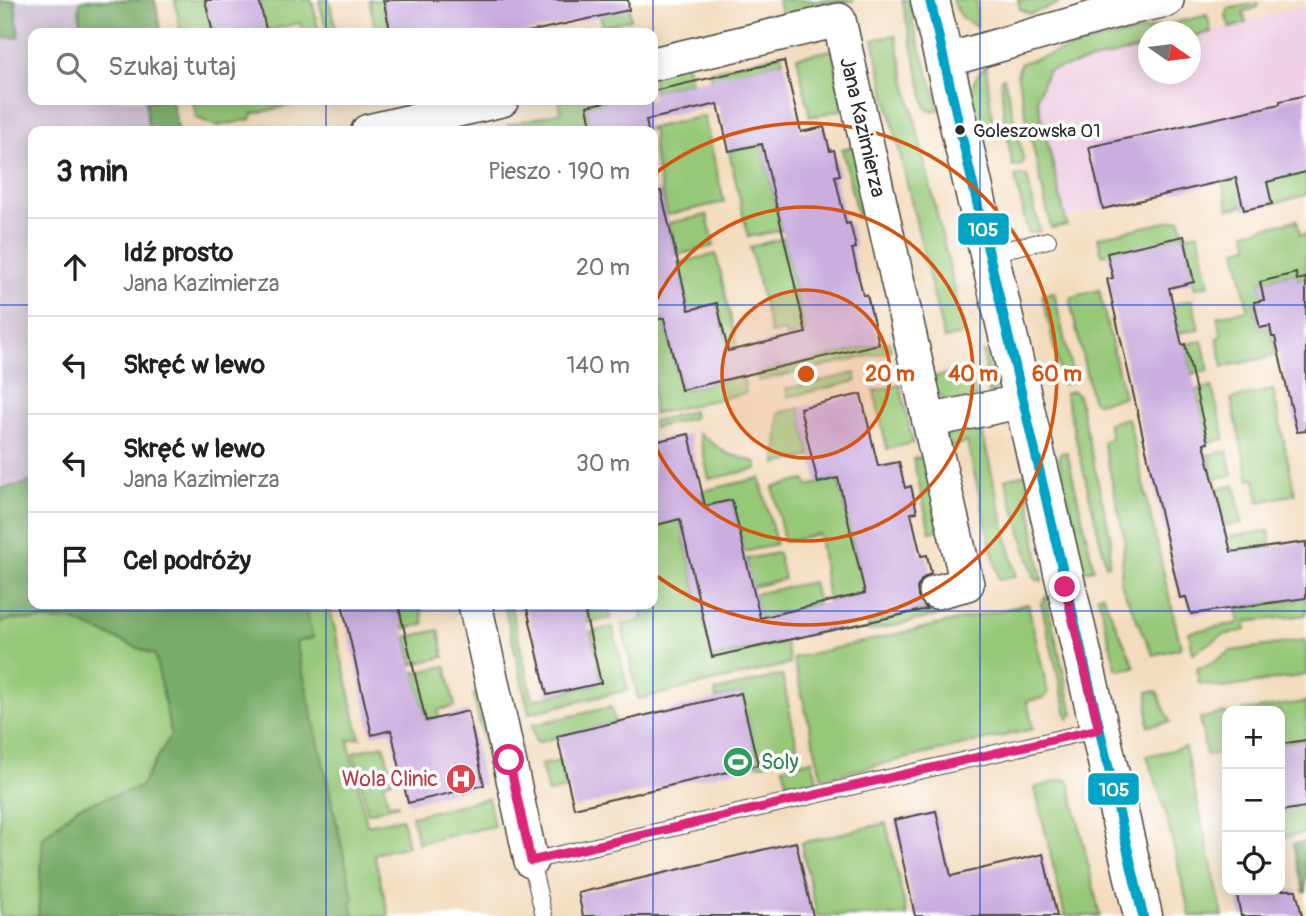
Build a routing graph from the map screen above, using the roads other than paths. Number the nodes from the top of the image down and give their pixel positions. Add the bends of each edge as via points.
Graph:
1 (930, 0) edge
2 (1167, 0) edge
3 (944, 61) junction
4 (658, 63) edge
5 (481, 105) edge
6 (393, 126) edge
7 (1048, 240) dead end
8 (988, 253) junction
9 (1023, 401) junction
10 (929, 421) junction
11 (936, 592) dead end
12 (476, 609) edge
13 (1099, 729) junction
14 (531, 861) junction
15 (544, 916) edge
16 (1143, 916) edge

1 - 3 street
2 - 3 street
3 - 8 street
4 - 10 street, Jana Kazimierza via 839,20
5 - 6 street
7 - 8 lane
8 - 9 street
9 - 10 street
9 - 13 street
10 - 11 street, Jana Kazimierza via 967,584
12 - 14 street
13 - 14 lane
13 - 16 street
14 - 15 lane

